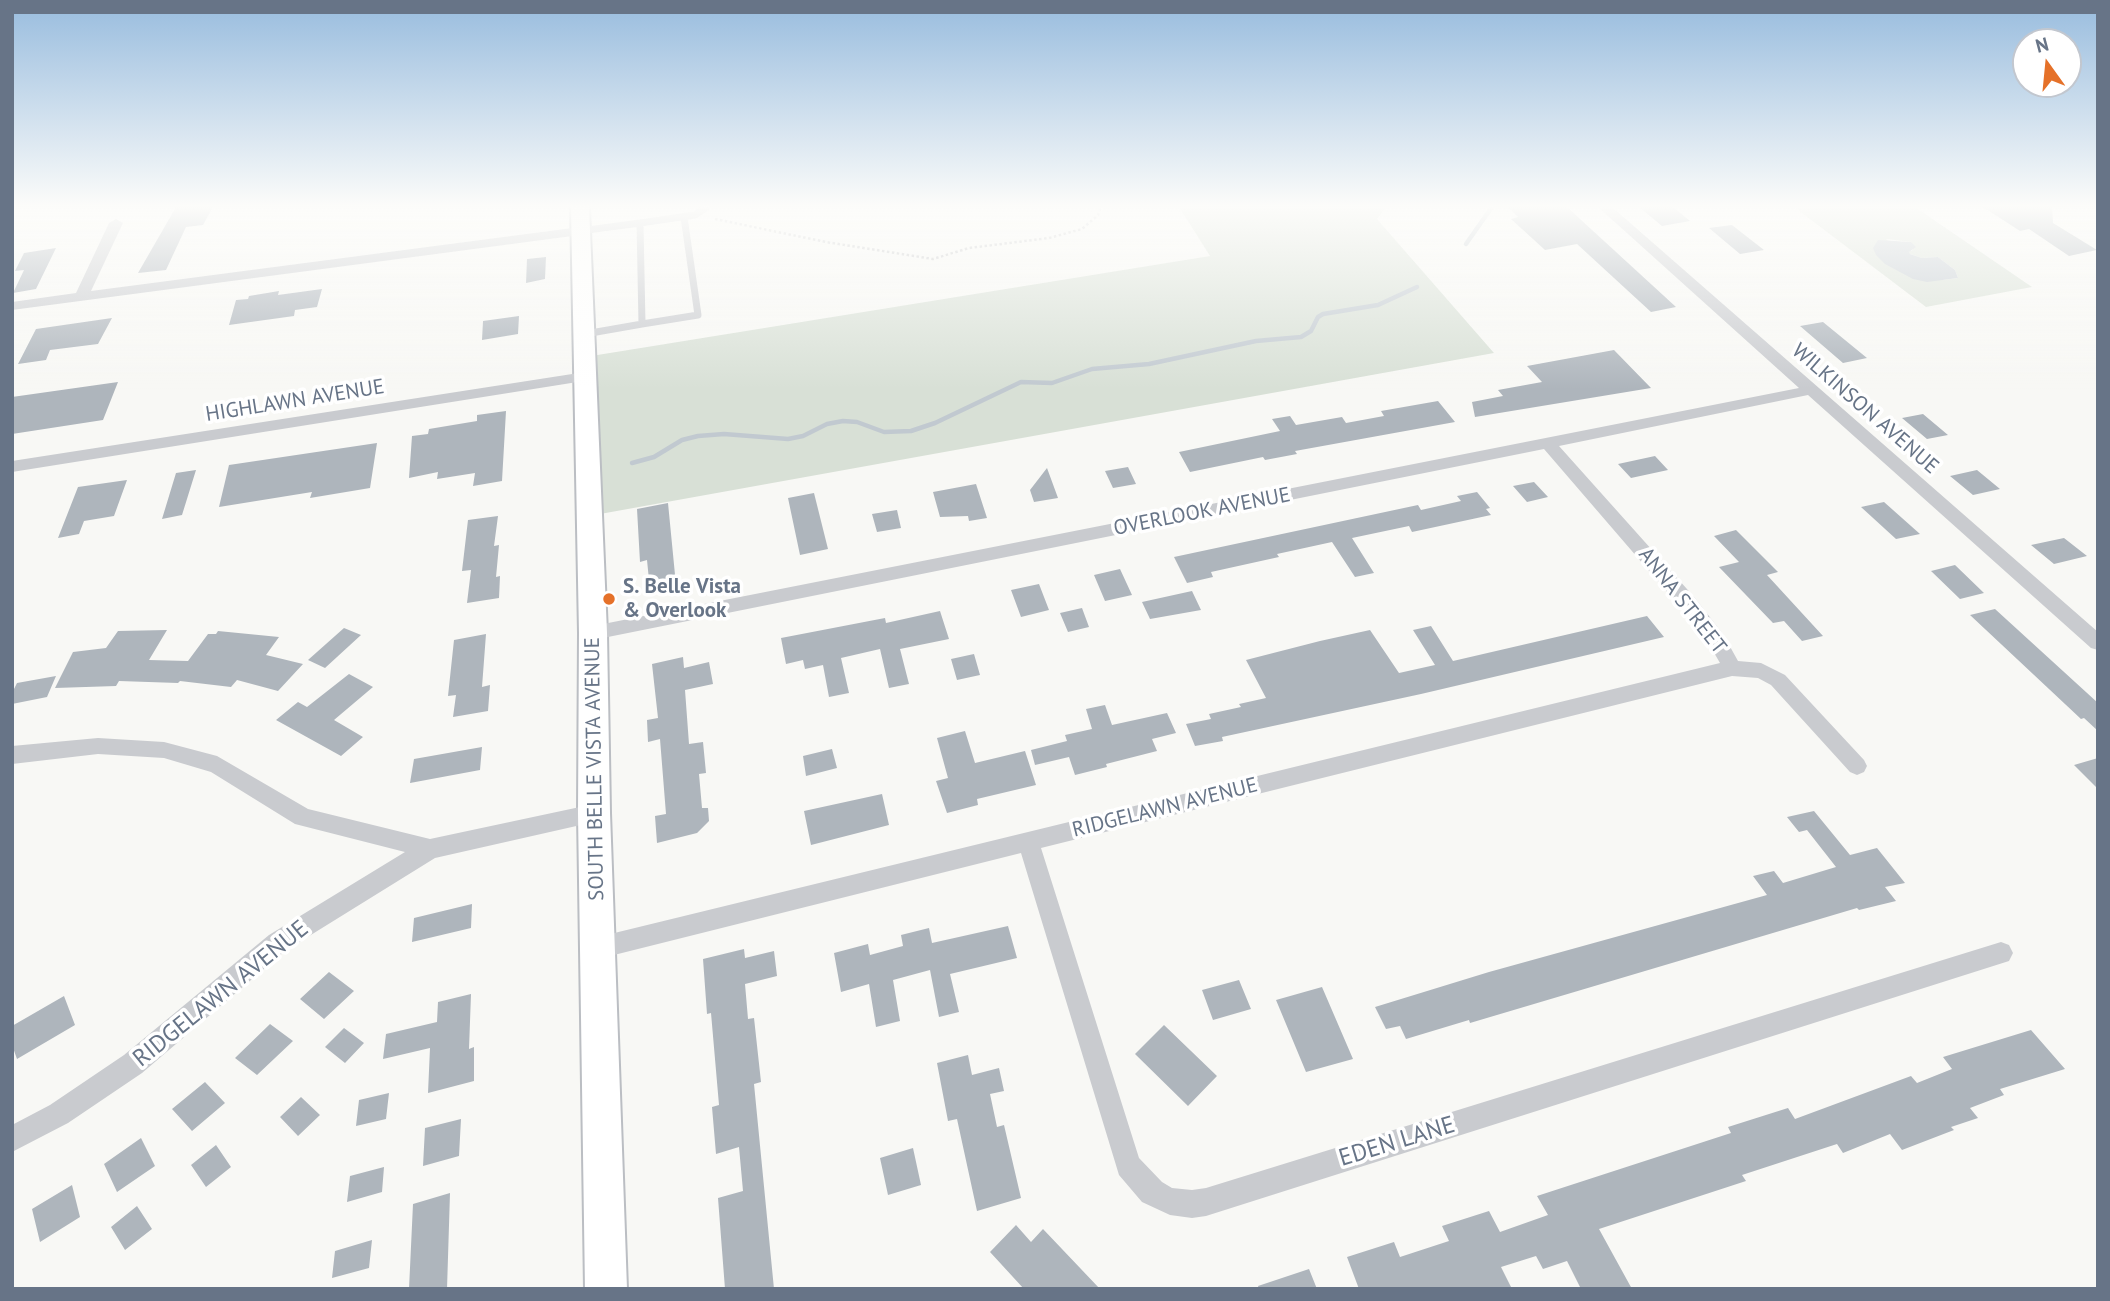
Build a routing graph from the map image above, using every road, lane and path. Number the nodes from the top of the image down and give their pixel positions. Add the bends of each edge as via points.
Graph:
1 (95, 268) edge
2 (261, 268) edge
3 (582, 268) edge
4 (641, 268) edge
5 (691, 268) edge
6 (1673, 268) edge
7 (82, 295) junction
8 (12, 306) edge
9 (642, 324) junction
10 (585, 334) junction
11 (585, 377) junction
12 (1811, 390) junction
13 (1548, 443) junction
14 (12, 467) edge
15 (593, 633) junction
16 (2098, 643) edge
17 (1732, 668) junction
18 (12, 755) edge
19 (1857, 766) dead end
20 (594, 813) junction
21 (1028, 841) junction
22 (430, 849) junction
23 (598, 948) junction
24 (2001, 953) dead end
25 (12, 1139) edge
26 (606, 1289) edge

1 - 7 street
2 - 7 street
3 - 10 street, SOUTH BELLE VISTA AVENUE
4 - 9 lane
5 - 9 lane via 698,315
6 - 12 street, WILKINSON AVENUE
7 - 8 street
9 - 10 lane
10 - 11 street, SOUTH BELLE VISTA AVENUE
11 - 14 street, HIGHLAWN AVENUE
11 - 15 street, SOUTH BELLE VISTA AVENUE
12 - 13 street, OVERLOOK AVENUE
12 - 16 street, WILKINSON AVENUE
13 - 15 street, OVERLOOK AVENUE
13 - 17 street, ANNA STREET via 1688,603
15 - 20 street, SOUTH BELLE VISTA AVENUE
17 - 19 street, ANNA STREET via 1761,671 1778,680
17 - 21 street, RIDGELAWN AVENUE
18 - 22 street via 69,747 164,750 217,765 303,817
20 - 22 street, RIDGELAWN AVENUE
20 - 23 street, SOUTH BELLE VISTA AVENUE
21 - 23 street, RIDGELAWN AVENUE
21 - 24 street, EDEN LANE via 1121,1149 1128,1166 1152,1192 1170,1201 1206,1202
22 - 25 street, RIDGELAWN AVENUE via 277,943 133,1064 87,1097
23 - 26 street, SOUTH BELLE VISTA AVENUE

